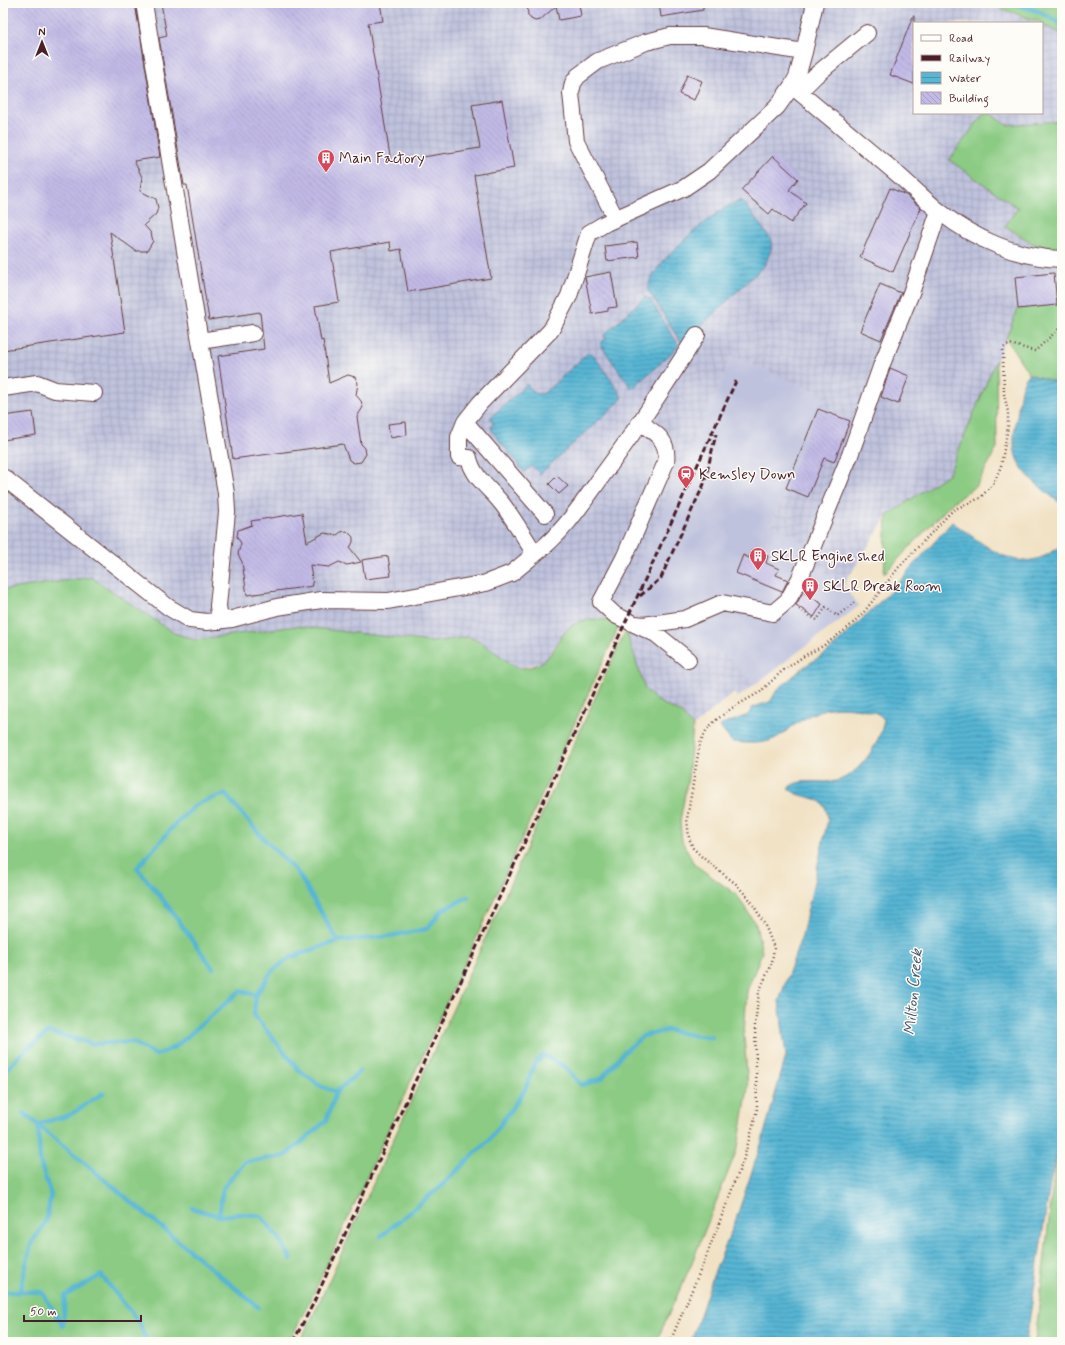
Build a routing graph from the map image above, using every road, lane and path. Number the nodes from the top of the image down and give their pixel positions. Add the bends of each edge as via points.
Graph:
1 (144, 3) edge
2 (815, 3) edge
3 (867, 33) dead end
4 (804, 52) junction
5 (796, 90) junction
6 (939, 211) junction
7 (616, 218) junction
8 (1062, 259) edge
9 (1062, 326) edge
10 (253, 333) dead end
11 (696, 335) dead end
12 (200, 342) junction
13 (3, 388) edge
14 (94, 393) dead end
15 (464, 422) junction
16 (640, 423) junction
17 (3, 478) edge
18 (545, 514) dead end
19 (535, 554) junction
20 (786, 602) junction
21 (855, 602) dead end
22 (220, 621) junction
23 (635, 624) junction
24 (688, 660) dead end
25 (670, 1342) edge

1 - 12 lane
2 - 4 lane
3 - 5 lane
4 - 5 lane
4 - 7 lane via 703,36 670,36 646,42 598,61 578,76 571,93 576,141
5 - 6 lane
5 - 7 lane via 709,171 684,188
6 - 8 lane via 974,234 1018,253
6 - 20 lane via 850,455 800,578
7 - 15 lane via 598,227 587,237 569,296 551,330
9 - 25 path via 1035,351 1010,344 1003,348 1008,427 1001,466 994,483 980,498 953,510 899,567 854,622 823,646 781,672 760,692 716,720 707,729 700,743 687,819 689,838 693,848 736,884 751,901 765,925 774,948 772,962 759,992 755,1025 757,1109 753,1126 744,1160
10 - 12 lane
11 - 16 lane
12 - 22 lane via 226,493 227,512 218,606
13 - 14 lane via 37,383 56,390
15 - 18 lane
15 - 19 lane via 459,436 459,457 469,458 484,484 504,507
16 - 19 lane via 572,516 554,538
16 - 23 lane via 663,440 666,462 624,558 602,600 602,604 611,613
17 - 22 lane via 168,607 190,620
19 - 22 lane via 512,573 478,585 388,601 321,600 277,607
20 - 21 path via 817,620 826,607 837,616
20 - 23 lane via 773,613 722,604 685,619
23 - 24 lane via 656,634

